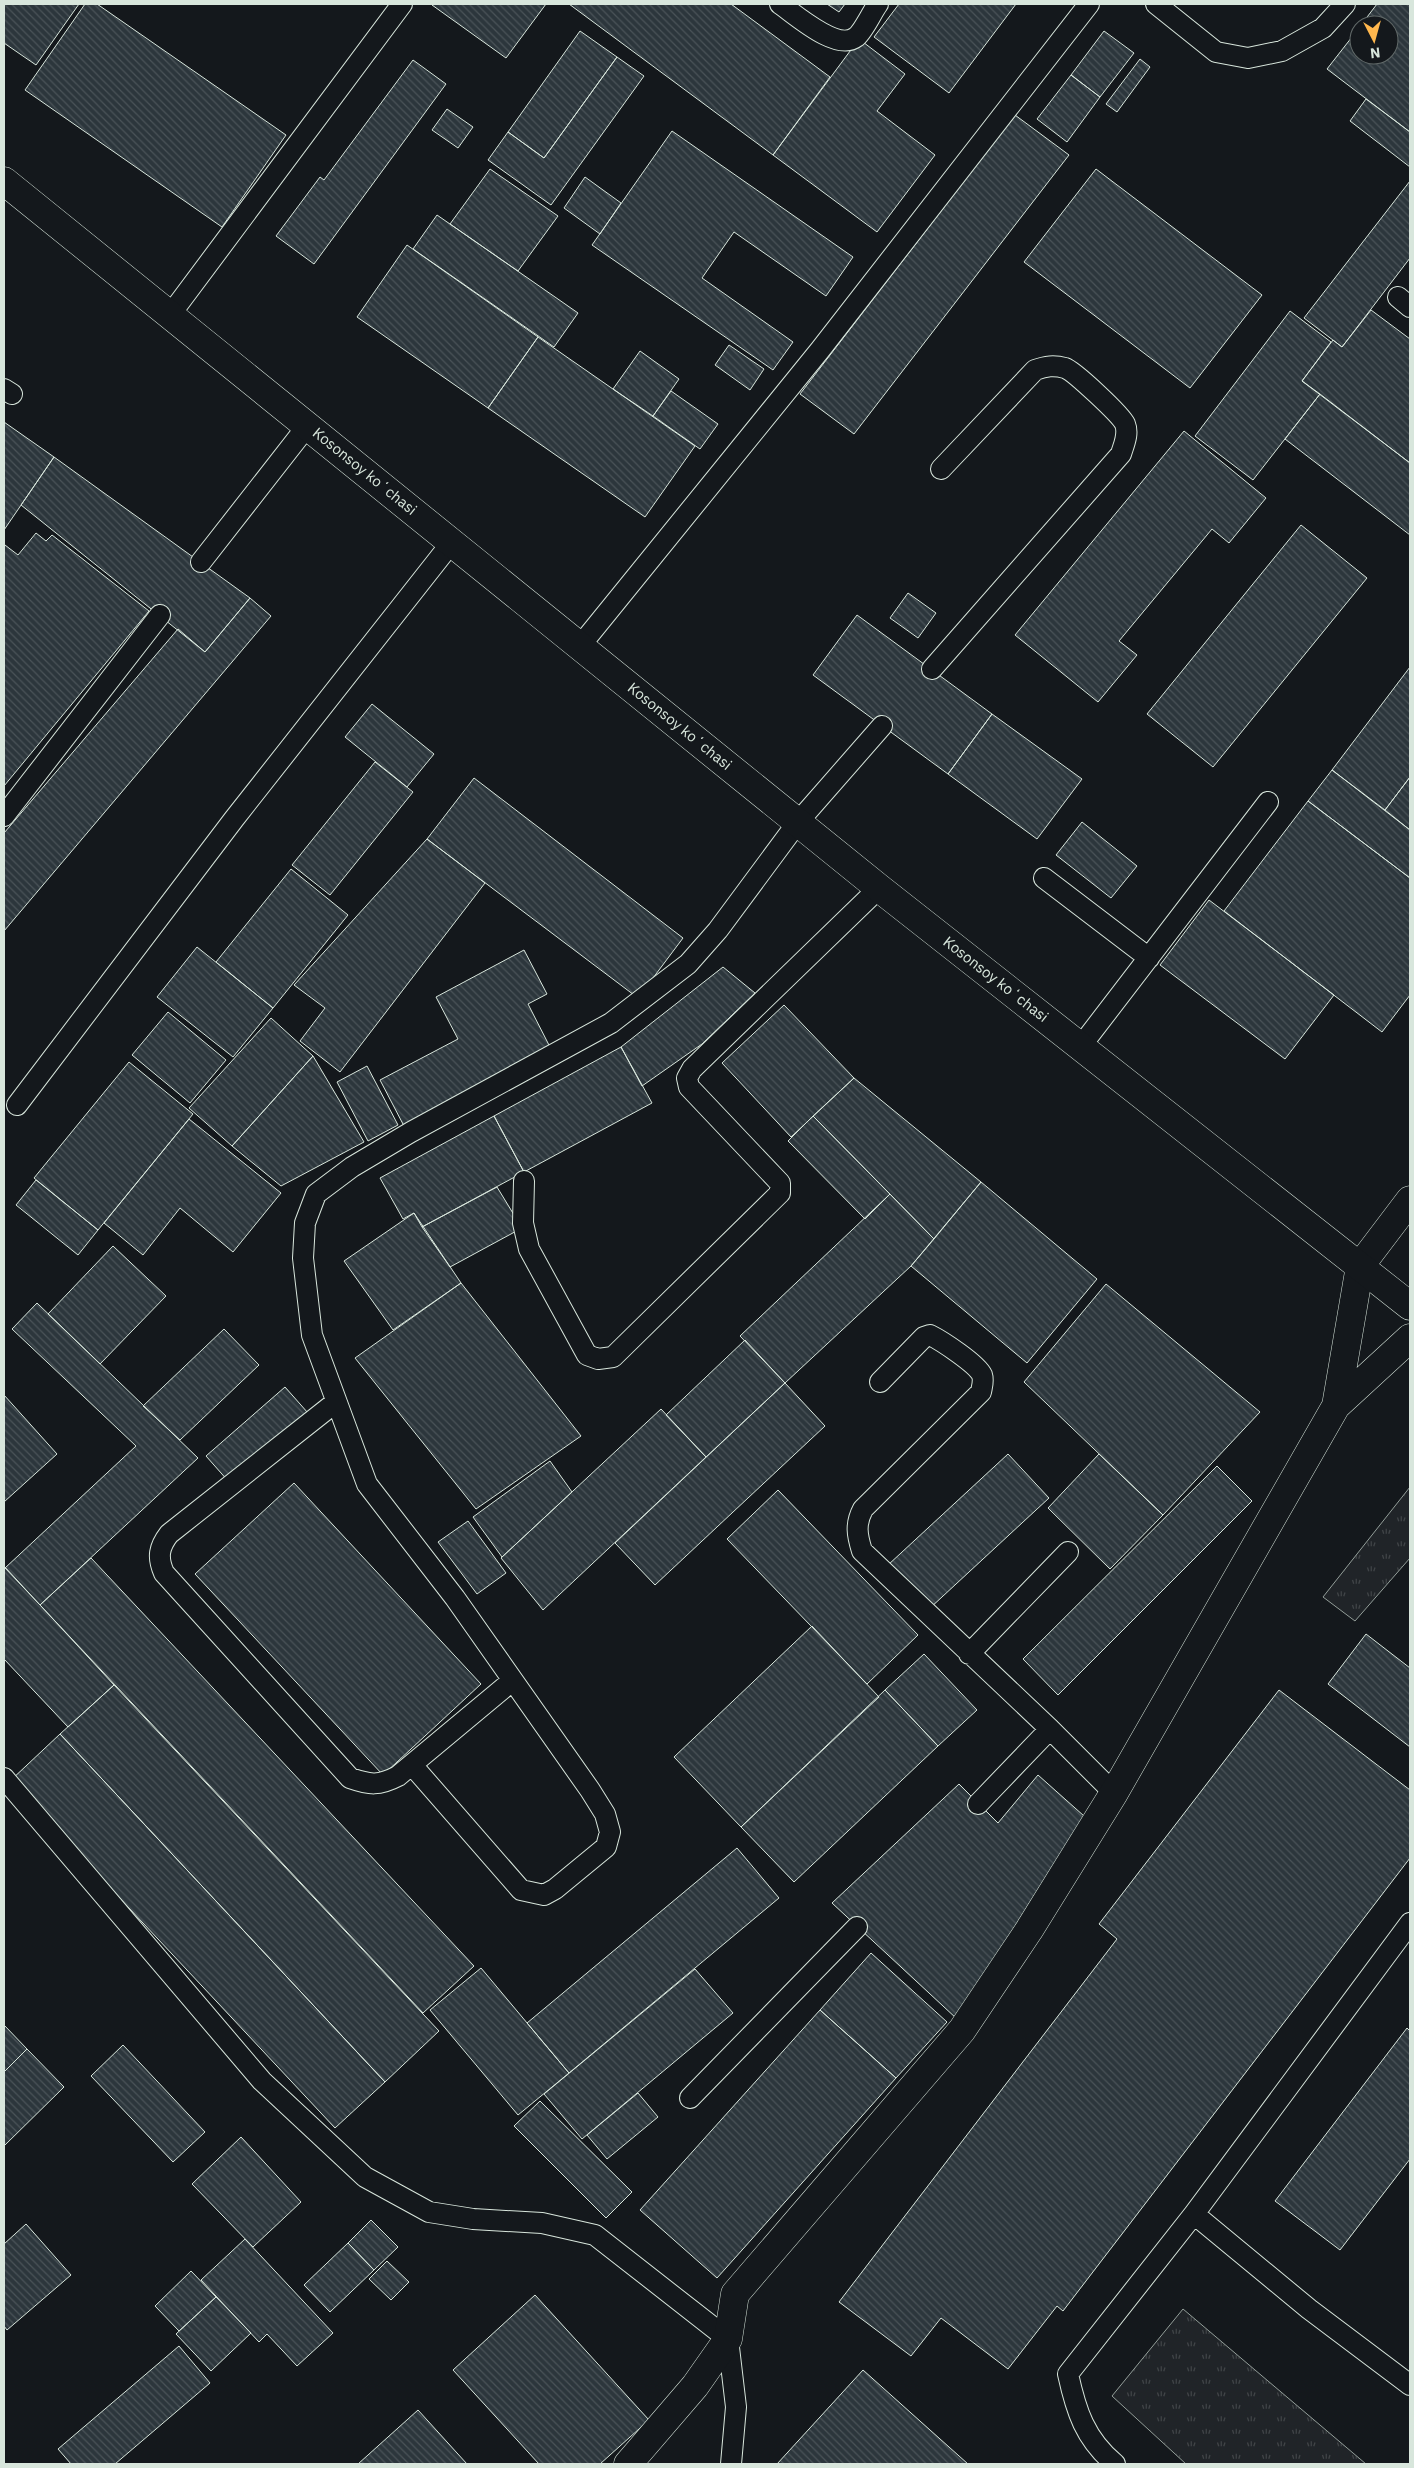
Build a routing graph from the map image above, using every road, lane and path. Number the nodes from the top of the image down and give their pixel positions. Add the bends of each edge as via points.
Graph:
1 (402, 4) edge
2 (780, 4) edge
3 (878, 4) edge
4 (1089, 4) edge
5 (1156, 4) edge
6 (1345, 4) edge
7 (4, 181) edge
8 (170, 315) junction
9 (308, 425) junction
10 (941, 469) dead end
11 (452, 542) junction
12 (201, 562) dead end
13 (160, 615) dead end
14 (580, 646) junction
15 (932, 669) dead end
16 (882, 726) dead end
17 (1268, 802) dead end
18 (4, 816) edge
19 (798, 822) junction
20 (1044, 878) dead end
21 (879, 888) junction
22 (1149, 958) junction
23 (1081, 1046) junction
24 (17, 1105) dead end
25 (524, 1181) dead end
26 (1410, 1200) edge
27 (1360, 1266) junction
28 (1410, 1306) edge
29 (1410, 1338) edge
30 (880, 1382) dead end
31 (336, 1402) junction
32 (1336, 1406) junction
33 (1068, 1552) dead end
34 (969, 1654) junction
35 (512, 1681) junction
36 (1050, 1729) junction
37 (412, 1765) junction
38 (4, 1778) edge
39 (1114, 1793) junction
40 (978, 1804) dead end
41 (1410, 1922) edge
42 (858, 1927) dead end
43 (690, 2098) dead end
44 (1194, 2214) junction
45 (728, 2339) junction
46 (1410, 2385) edge
47 (628, 2464) edge
48 (731, 2464) edge
49 (1114, 2464) edge

1 - 8 lane
2 - 3 lane via 828,37 844,41 856,37
4 - 14 lane via 820,350
5 - 6 lane via 1216,52 1248,58 1282,52 1323,28
7 - 8 main road, Kosonsoy koʻchasi
8 - 9 main road, Kosonsoy koʻchasi
9 - 11 main road, Kosonsoy koʻchasi
9 - 12 lane
10 - 15 lane via 1035,370 1044,367 1068,369 1119,414 1126,425 1127,437 1121,454
11 - 14 main road, Kosonsoy koʻchasi
11 - 24 lane via 234,819
13 - 18 lane
14 - 19 main road, Kosonsoy koʻchasi
16 - 19 lane
17 - 22 lane
19 - 21 main road, Kosonsoy koʻchasi
19 - 31 lane via 718,930 688,964 655,990 611,1023 410,1132 316,1194 305,1223 303,1258 312,1335
20 - 22 lane
21 - 23 main road, Kosonsoy koʻchasi
21 - 25 lane via 692,1069 687,1078 689,1087 780,1182 780,1193 613,1357 598,1359 588,1355 529,1249 523,1223
22 - 23 lane
23 - 27 main road, Kosonsoy koʻchasi
26 - 27 main road
27 - 28 main road, Kosonsoy koʻchasi
27 - 32 main road
29 - 32 main road
30 - 34 lane via 924,1337 930,1335 981,1375 981,1392 863,1509 857,1527 862,1551
31 - 35 lane via 368,1484
31 - 37 lane via 169,1534 159,1554 160,1565 350,1778 367,1784 384,1784
32 - 39 main road
33 - 34 lane
34 - 36 lane
35 - 37 lane
35 - 37 lane via 605,1814 610,1832 606,1847 544,1895 521,1890
36 - 39 lane
36 - 40 lane
38 - 45 lane via 262,2081 365,2177 429,2212 542,2223 595,2235
39 - 45 main road via 962,2030 736,2294
41 - 44 lane
42 - 43 lane
44 - 46 lane via 1309,2309
44 - 49 lane via 1068,2374 1077,2411 1098,2450
45 - 47 main road via 695,2386
45 - 48 lane via 736,2407

